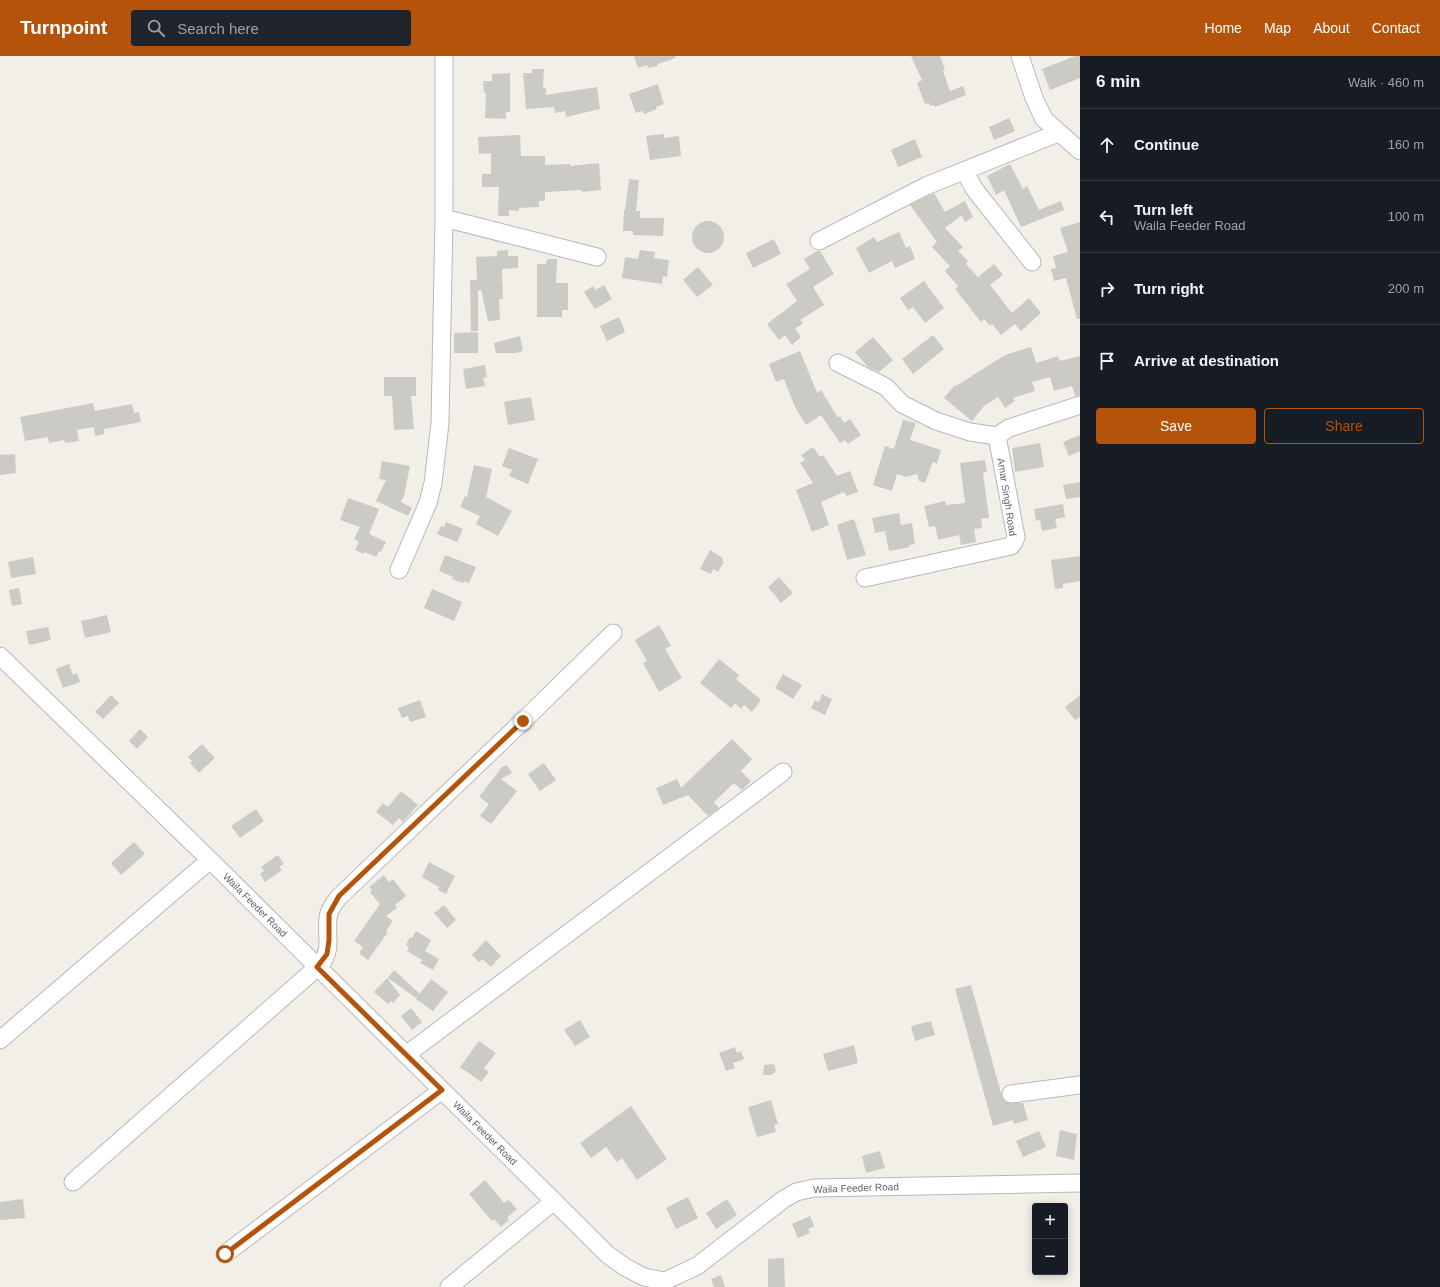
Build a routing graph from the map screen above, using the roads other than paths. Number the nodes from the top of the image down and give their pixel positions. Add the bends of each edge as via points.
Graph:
1 (444, 56) edge
2 (1020, 56) edge
3 (1058, 133) junction
4 (1080, 152) edge
5 (964, 171) junction
6 (444, 218) junction
7 (819, 241) dead end
8 (598, 257) dead end
9 (1032, 262) dead end
10 (838, 363) dead end
11 (1080, 405) edge
12 (997, 436) junction
13 (399, 570) dead end
14 (865, 578) dead end
15 (613, 633) dead end
16 (0, 656) edge
17 (783, 772) dead end
18 (210, 860) junction
19 (317, 967) junction
20 (0, 1040) edge
21 (406, 1055) junction
22 (1080, 1085) edge
23 (442, 1090) junction
24 (1011, 1094) dead end
25 (73, 1182) dead end
26 (1080, 1183) edge
27 (554, 1201) junction
28 (225, 1254) dead end
29 (449, 1287) edge

1 - 6 street
2 - 3 street via 1044,119
3 - 4 street
3 - 5 street
5 - 7 street via 926,186
5 - 9 street via 975,190
6 - 8 street
6 - 13 street via 440,423 433,483 428,503
10 - 12 street via 886,387 902,404 936,421 970,432
11 - 12 street via 1009,428
12 - 14 street, Amar Singh Road via 1016,537 1014,542 1007,548
15 - 19 street via 339,896 329,914 327,954
16 - 18 street, Waila Feeder Road
17 - 21 street
18 - 19 street, Waila Feeder Road
18 - 20 street
19 - 21 street, Waila Feeder Road
19 - 25 street
21 - 23 street, Waila Feeder Road
22 - 24 street
23 - 27 street, Waila Feeder Road
23 - 28 street
26 - 27 street, Waila Feeder Road via 814,1188 796,1192 697,1266 665,1281 644,1277 608,1255
27 - 29 street

